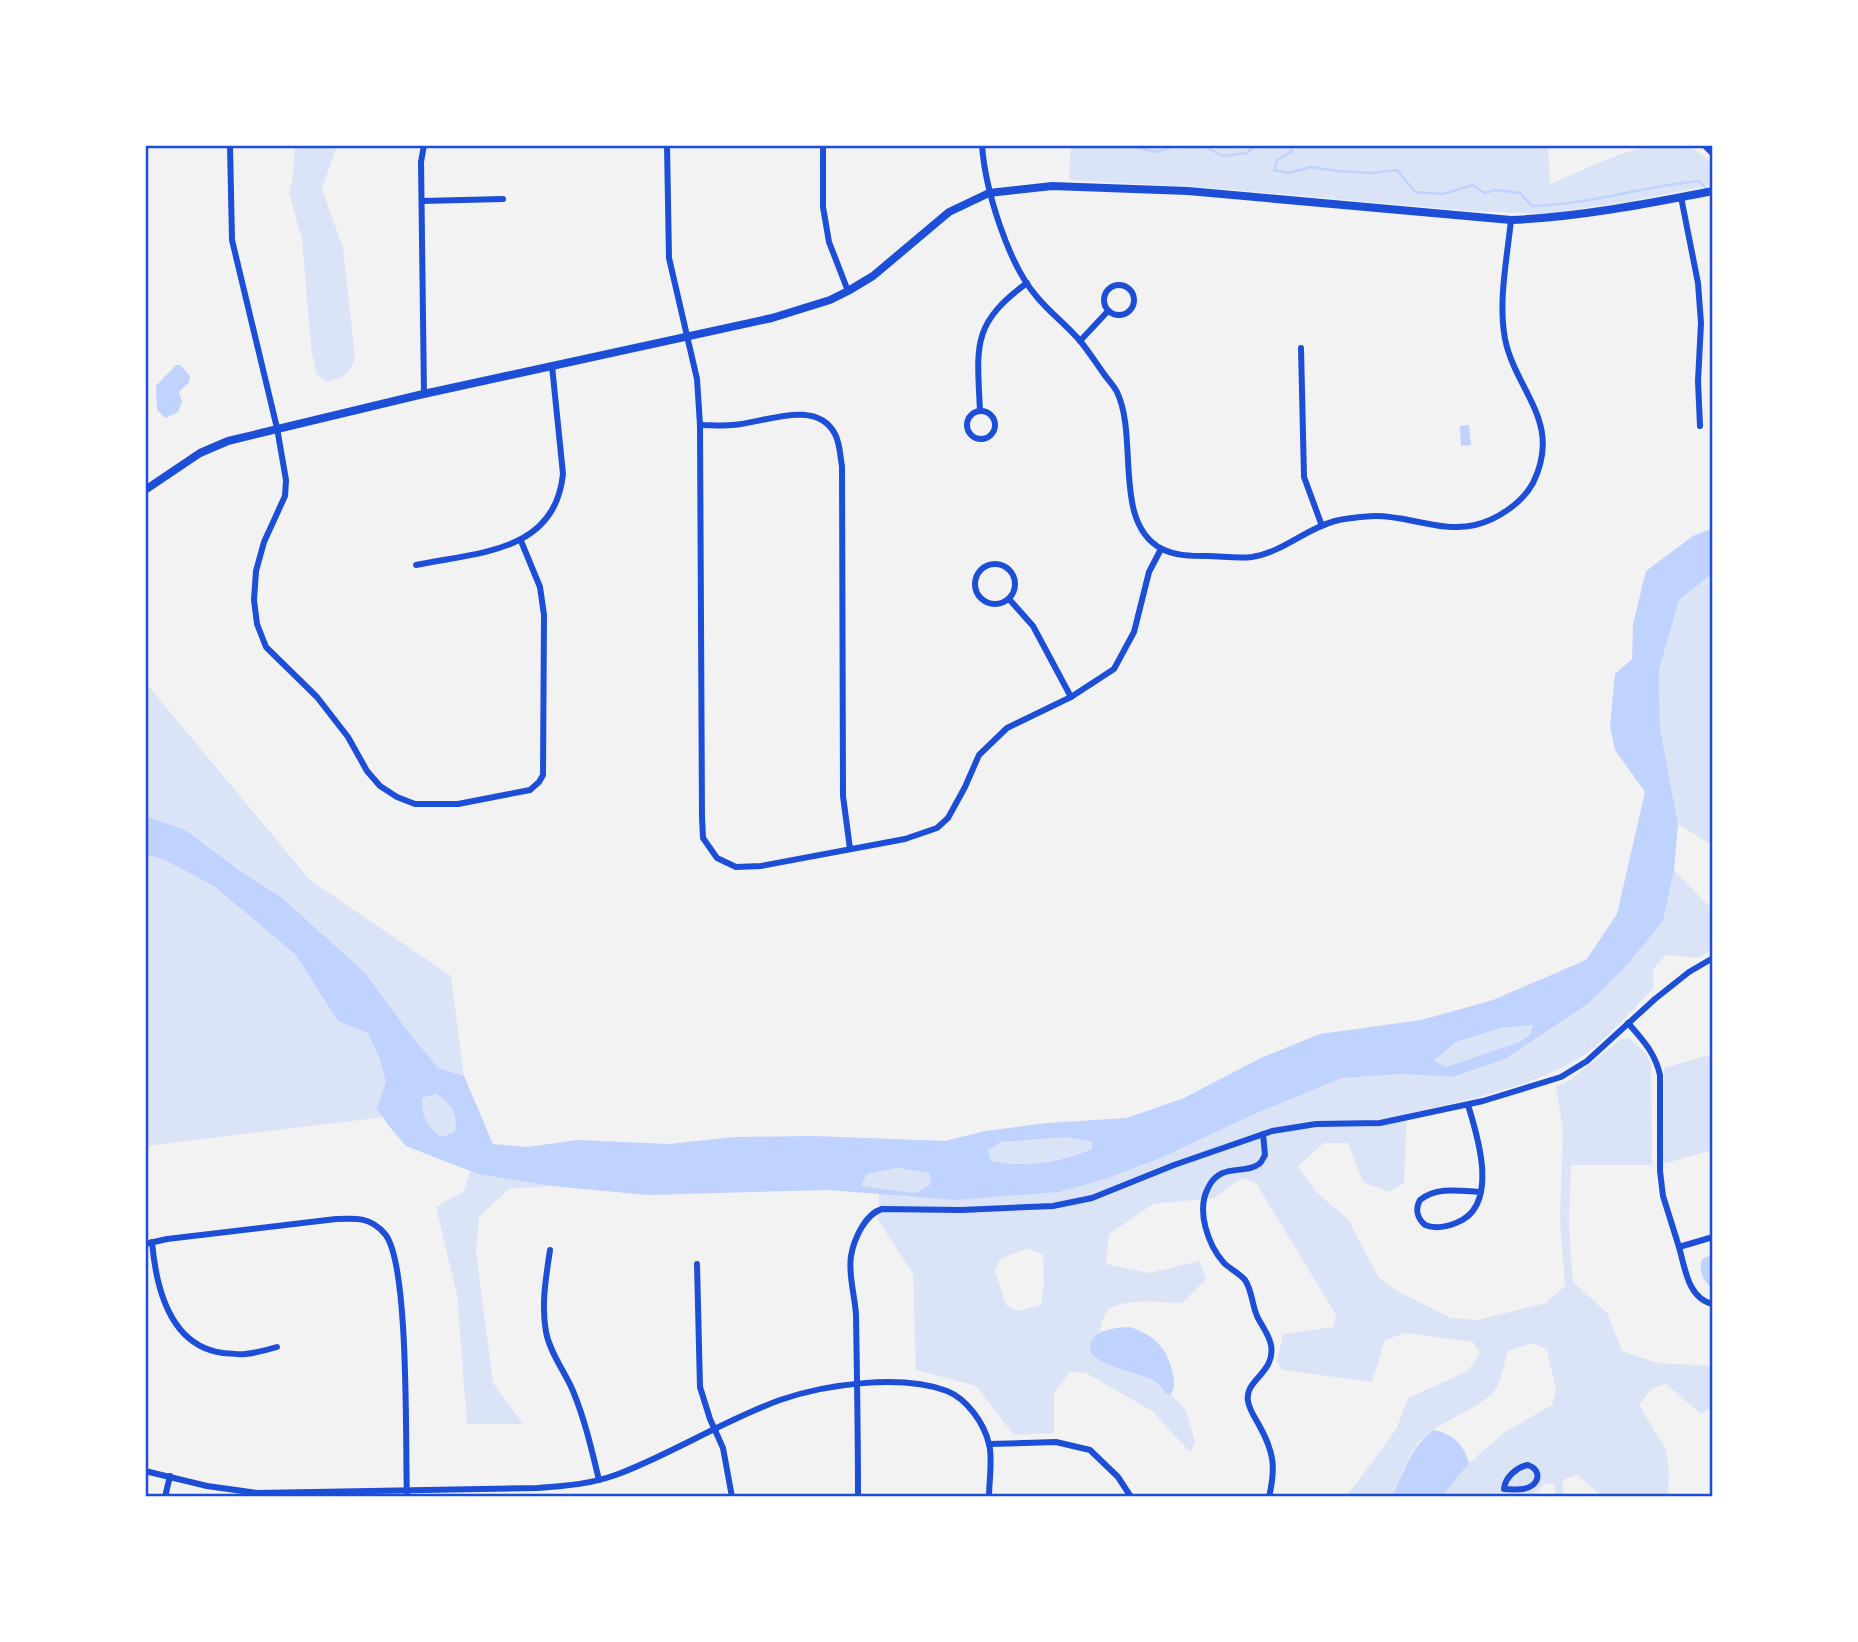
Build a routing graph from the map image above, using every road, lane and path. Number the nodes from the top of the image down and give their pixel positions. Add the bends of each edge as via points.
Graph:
1 (230, 145) edge
2 (424, 145) edge
3 (667, 145) edge
4 (823, 145) edge
5 (982, 145) edge
6 (1704, 145) edge
7 (1713, 154) edge
8 (1713, 191) edge
9 (989, 193) junction
10 (1681, 197) junction
11 (503, 199) dead end
12 (422, 201) junction
13 (1511, 220) junction
14 (1027, 282) junction
15 (848, 291) junction
16 (1108, 311) junction
17 (686, 337) junction
18 (1080, 341) junction
19 (1301, 348) dead end
20 (552, 366) junction
21 (424, 394) junction
22 (980, 411) junction
23 (701, 425) junction
24 (1700, 426) dead end
25 (277, 428) junction
26 (145, 491) edge
27 (1322, 526) junction
28 (521, 541) junction
29 (1161, 549) junction
30 (416, 565) dead end
31 (1009, 599) junction
32 (1071, 698) junction
33 (850, 849) junction
34 (1713, 958) edge
35 (1628, 1023) junction
36 (1468, 1105) junction
37 (1262, 1134) junction
38 (1481, 1192) junction
39 (1713, 1237) edge
40 (149, 1243) edge
41 (1679, 1247) junction
42 (550, 1250) dead end
43 (697, 1264) dead end
44 (1713, 1304) edge
45 (277, 1347) dead end
46 (857, 1384) junction
47 (715, 1430) junction
48 (989, 1444) junction
49 (145, 1471) edge
50 (170, 1476) junction
51 (599, 1480) junction
52 (1504, 1493) edge
53 (407, 1494) edge
54 (283, 1495) edge
55 (164, 1497) edge
56 (732, 1497) edge
57 (858, 1497) edge
58 (989, 1497) edge
59 (1131, 1497) edge
60 (1269, 1497) edge

1 - 25 street via 232,240
2 - 12 street
3 - 17 street via 669,258
4 - 15 street via 825,218
5 - 9 street
6 - 7 street
8 - 10 main road
9 - 13 main road via 1052,186 1188,191
9 - 14 street via 1015,265
9 - 15 main road via 949,212 873,276
10 - 13 main road via 1554,218
10 - 24 street via 1698,283
11 - 12 street
12 - 21 street
13 - 27 street via 1504,326 1510,354 1534,403 1542,432 1541,461 1532,485 1509,509 1475,525 1441,526 1376,516
14 - 18 street
14 - 22 street via 1003,300 984,325 979,345
15 - 17 main road via 772,318
16 - 16 street via 1104,294 1109,288 1120,285 1131,291 1134,303 1127,313 1119,316
16 - 18 street
17 - 20 main road
17 - 23 street via 697,379
18 - 29 street via 1118,393 1129,443 1133,515
19 - 27 street via 1304,477
20 - 21 main road
20 - 28 street via 561,489 548,517
21 - 25 main road
22 - 22 street via 988,413 995,424 991,435 979,439 967,426 970,415
23 - 33 street via 813,415 836,435 842,466 843,796
23 - 33 street via 703,838 717,858 736,867
25 - 26 main road via 200,453
25 - 28 street via 285,496 256,571 257,624 266,646 317,697 380,786 415,804 458,803 530,790 543,775 544,615 540,587
27 - 29 street via 1252,556 1186,556
28 - 30 street
29 - 32 street via 1149,572 1134,632 1114,670
31 - 31 street via 997,605 979,598 974,585 981,569 999,564 1010,570 1015,584
31 - 32 street via 1033,626
32 - 33 street via 1007,728 979,755 948,818 937,828
34 - 35 street
35 - 36 street via 1587,1061 1560,1077
35 - 41 street via 1657,1060 1660,1171
36 - 37 street via 1380,1123 1316,1124
36 - 38 street via 1484,1182
37 - 46 street via 1092,1198 1053,1206 873,1212 852,1251 850,1267 856,1302
37 - 60 street via 1265,1156 1259,1164 1234,1168 1208,1185 1204,1216 1208,1236 1223,1262 1245,1281 1271,1345 1270,1363 1248,1390 1247,1400 1270,1445 1275,1474
38 - 38 street via 1433,1193 1420,1200 1418,1217 1429,1227 1454,1224 1476,1208
39 - 41 street
40 - 45 street via 161,1293 180,1331 193,1344 243,1355
40 - 53 street via 336,1219 369,1220 378,1227 388,1237 400,1288
41 - 44 street via 1696,1296
42 - 51 street via 544,1294 546,1332 585,1423
43 - 47 street via 700,1387
46 - 47 street via 779,1400
46 - 48 street via 918,1383 950,1392 976,1414
46 - 57 street
47 - 51 street
47 - 56 street
48 - 58 street
48 - 59 street via 1056,1442 1090,1450
49 - 50 street
50 - 54 street via 207,1486
50 - 55 street
51 - 53 street
52 - 52 street via 1526,1489 1538,1479 1538,1472 1522,1466 1508,1477
53 - 54 street

